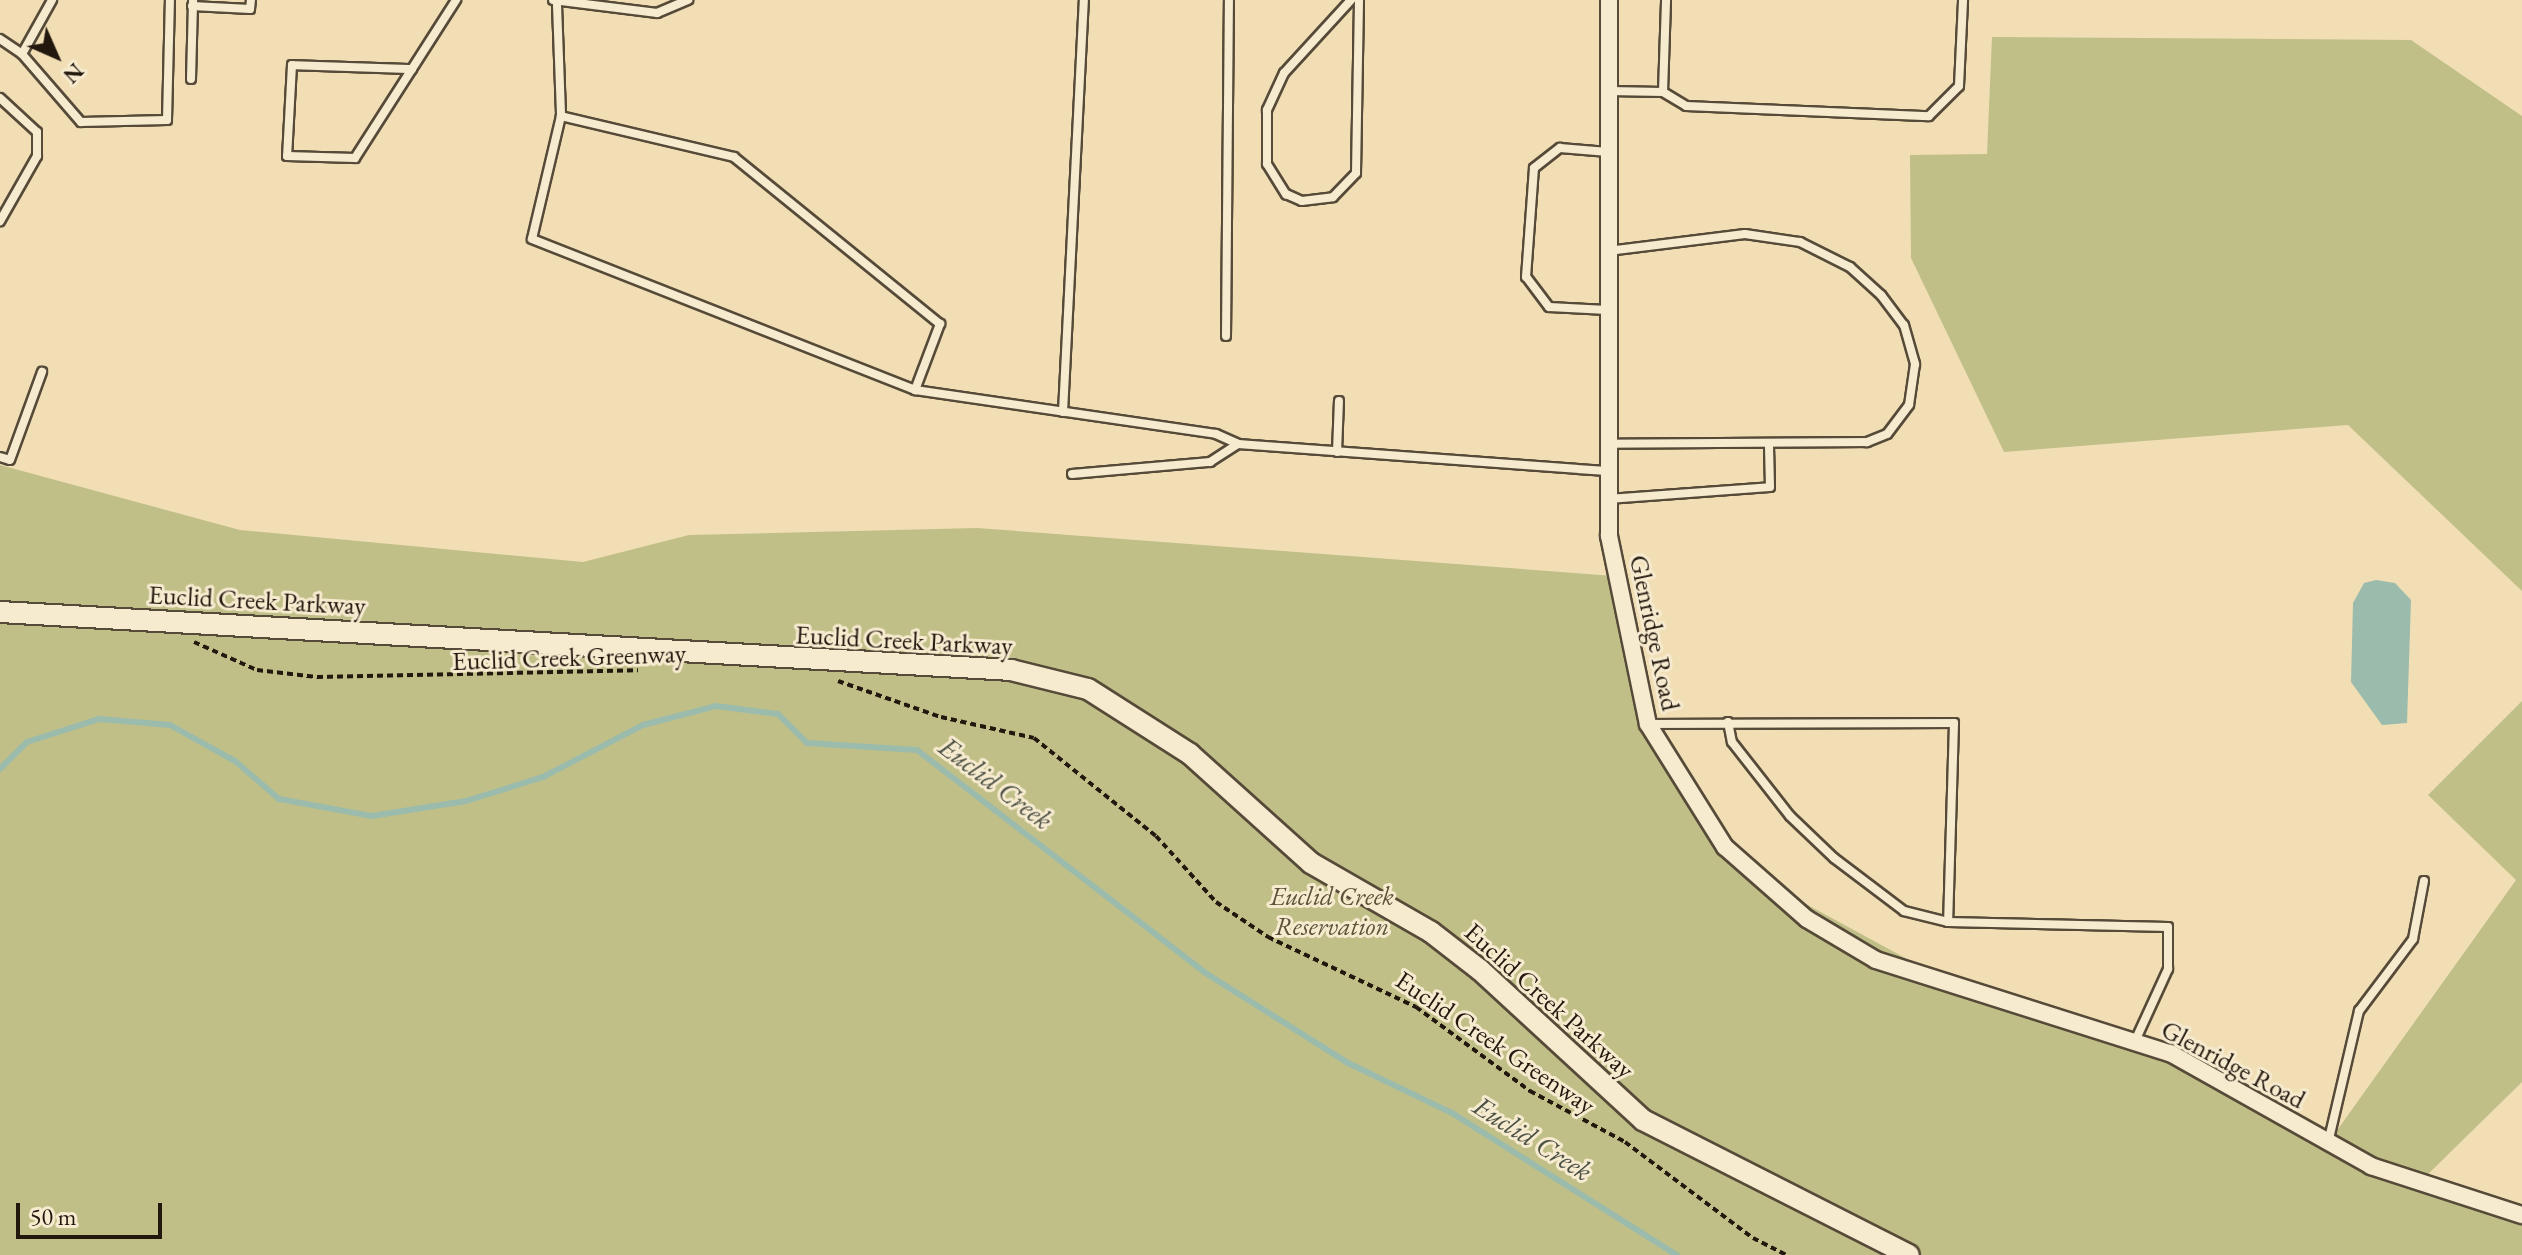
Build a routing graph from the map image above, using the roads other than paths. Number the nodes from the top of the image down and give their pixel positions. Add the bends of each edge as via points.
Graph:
1 (52, 0) edge
2 (170, 0) edge
3 (251, 0) edge
4 (456, 0) edge
5 (688, 0) edge
6 (1084, 0) edge
7 (1229, 0) edge
8 (1351, 0) edge
9 (1359, 0) edge
10 (1609, 0) edge
11 (1666, 0) edge
12 (1963, 0) edge
13 (192, 3) edge
14 (555, 3) edge
15 (0, 39) edge
16 (22, 54) junction
17 (412, 69) junction
18 (191, 79) dead end
19 (1608, 91) junction
20 (1663, 92) junction
21 (0, 98) edge
22 (561, 116) junction
23 (1608, 152) junction
24 (0, 221) edge
25 (1607, 252) junction
26 (1607, 310) junction
27 (1226, 336) dead end
28 (42, 372) dead end
29 (915, 390) junction
30 (1339, 401) dead end
31 (1063, 412) junction
32 (1238, 444) junction
33 (1606, 444) junction
34 (1769, 446) junction
35 (1337, 452) junction
36 (0, 457) edge
37 (1607, 471) junction
38 (1072, 474) dead end
39 (1607, 499) junction
40 (0, 612) edge
41 (1728, 722) junction
42 (1648, 724) junction
43 (2424, 881) dead end
44 (1948, 922) junction
45 (2135, 1041) junction
46 (2328, 1143) junction
47 (2522, 1215) edge
48 (1909, 1255) edge

1 - 16 lane
2 - 16 lane via 167,120 81,122
3 - 13 lane via 250,9
4 - 17 lane
5 - 14 lane via 657,13
6 - 31 lane
7 - 27 lane
8 - 9 lane via 1284,73 1267,110 1267,164 1286,194 1302,201 1333,197 1356,173
10 - 19 street, Glenridge Road
11 - 20 lane
12 - 20 lane via 1959,86 1929,116 1686,106
13 - 18 lane
14 - 22 lane
15 - 16 lane
17 - 17 lane via 355,158 287,156 292,65
19 - 20 lane
19 - 23 street, Glenridge Road
21 - 24 lane via 37,132 37,156
22 - 29 lane via 734,157 940,324
22 - 29 lane via 532,239
23 - 25 street, Glenridge Road
23 - 26 lane via 1560,148 1534,168 1526,277 1549,307
25 - 26 street, Glenridge Road
25 - 34 lane via 1745,234 1800,242 1850,267 1881,295 1904,325 1915,364 1909,405 1887,434 1867,442
26 - 33 street, Glenridge Road
28 - 36 lane via 10,460
29 - 31 lane
30 - 35 lane
31 - 32 lane
32 - 35 lane
32 - 38 lane via 1210,462
33 - 34 lane
33 - 37 street, Glenridge Road
34 - 39 lane via 1770,487
35 - 37 lane
37 - 39 street, Glenridge Road
39 - 42 street, Glenridge Road via 1620,615
40 - 48 street, Euclid Creek Parkway via 1011,670 1088,689 1190,754 1311,863 1431,932 1480,970 1643,1120
41 - 42 lane
41 - 44 lane via 1732,742 1781,806 1834,858 1904,911
41 - 44 lane via 1954,723
42 - 45 street, Glenridge Road via 1725,847 1807,919 1876,960 1955,991
43 - 46 lane via 2413,939 2359,1011
44 - 45 lane via 2168,927 2168,969
45 - 46 street, Glenridge Road via 2170,1053
46 - 47 street, Glenridge Road via 2383,1170

